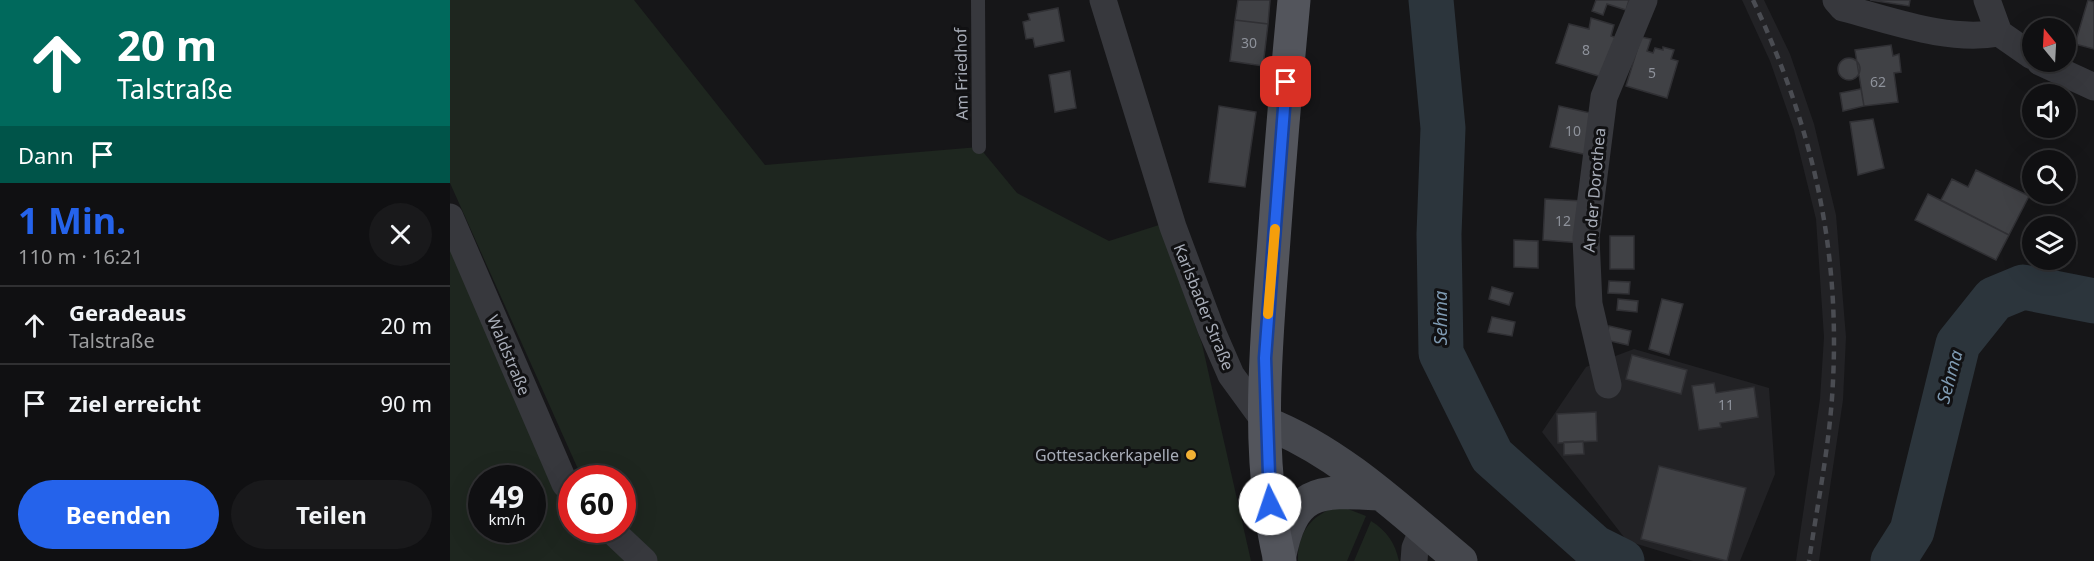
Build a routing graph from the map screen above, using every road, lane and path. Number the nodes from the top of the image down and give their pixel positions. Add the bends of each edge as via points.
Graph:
1 (978, 0) edge
2 (1103, 0) edge
3 (1294, 0) edge
4 (1644, 0) edge
5 (1836, 0) edge
6 (1987, 0) edge
7 (1999, 33) junction
8 (2022, 49) edge
9 (2062, 72) edge
10 (2094, 87) edge
11 (979, 147) dead end
12 (450, 217) edge
13 (1608, 386) dead end
14 (1266, 423) junction
15 (558, 468) edge
16 (1379, 494) junction
17 (1423, 529) junction
18 (625, 543) edge
19 (1279, 560) edge
20 (644, 561) edge
21 (1414, 561) edge
22 (1461, 561) edge

1 - 11 lane, Am Friedhof
2 - 14 street, Karlsbader Straße via 1173,228 1211,330 1231,375
3 - 14 main road via 1265,358
4 - 13 street, An der Dorothea via 1604,97 1586,238 1589,304
5 - 7 street via 1843,8 1932,30 1977,37
6 - 7 street
7 - 8 street
9 - 10 street
12 - 15 street, Waldstraße
14 - 16 main road via 1294,434
14 - 19 main road via 1272,528
16 - 17 main road
16 - 19 main road via 1336,492 1307,500 1289,521
17 - 21 street
17 - 22 main road
18 - 20 street

